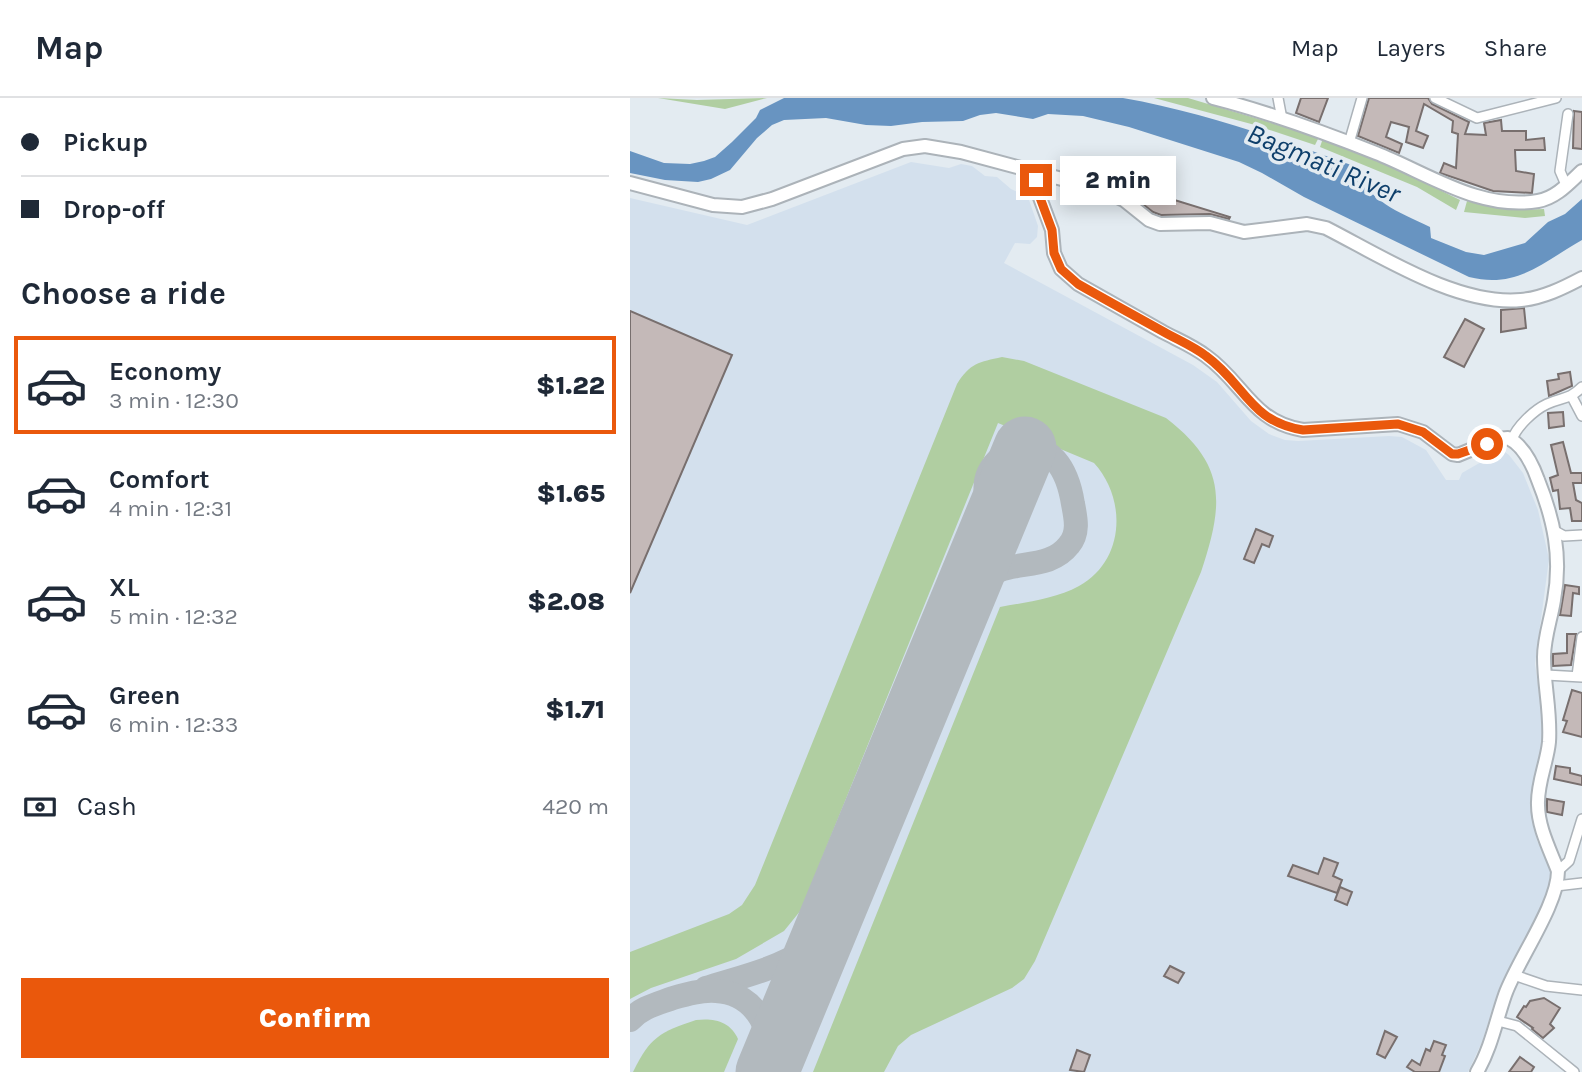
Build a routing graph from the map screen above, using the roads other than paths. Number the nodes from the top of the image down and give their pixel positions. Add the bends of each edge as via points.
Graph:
1 (1213, 98) edge
2 (1278, 98) edge
3 (1362, 98) edge
4 (1435, 98) edge
5 (1556, 98) edge
6 (1568, 114) dead end
7 (1282, 119) junction
8 (1349, 143) junction
9 (1582, 171) edge
10 (1042, 173) junction
11 (630, 183) edge
12 (1566, 185) junction
13 (1582, 278) edge
14 (1582, 387) edge
15 (1572, 397) junction
16 (1582, 416) edge
17 (1512, 440) junction
18 (1555, 531) junction
19 (1582, 535) edge
20 (1582, 637) edge
21 (1546, 675) junction
22 (1580, 676) edge
23 (1582, 819) edge
24 (1558, 871) junction
25 (1582, 883) edge
26 (1556, 886) junction
27 (1514, 975) junction
28 (1582, 990) edge
29 (1498, 1021) junction
30 (1477, 1072) edge
31 (1574, 1072) edge

1 - 7 main road
2 - 7 street
3 - 8 street
4 - 5 street via 1478,118
6 - 12 street via 1560,171
7 - 8 main road
8 - 12 main road via 1480,197 1539,201 1556,195
9 - 12 main road
10 - 11 main road via 925,146 903,149 742,207 713,205
10 - 13 main road via 1113,194 1160,224 1210,223 1244,232 1307,224 1326,228 1436,283 1474,296 1524,300
10 - 17 main road via 1036,187 1061,269 1078,284 1205,355 1274,422 1303,430 1398,424 1423,432 1452,454 1497,439
14 - 15 street
15 - 16 street
15 - 17 street via 1546,405 1515,430
17 - 18 main road via 1535,472
18 - 19 street via 1564,536
18 - 21 main road via 1558,558 1545,643
20 - 22 street
21 - 22 street
21 - 24 main road via 1549,744 1538,808
23 - 24 street via 1569,861
24 - 26 main road
25 - 26 street
26 - 27 main road
27 - 28 street via 1546,986
27 - 29 main road
29 - 30 main road
29 - 31 street via 1517,1026

